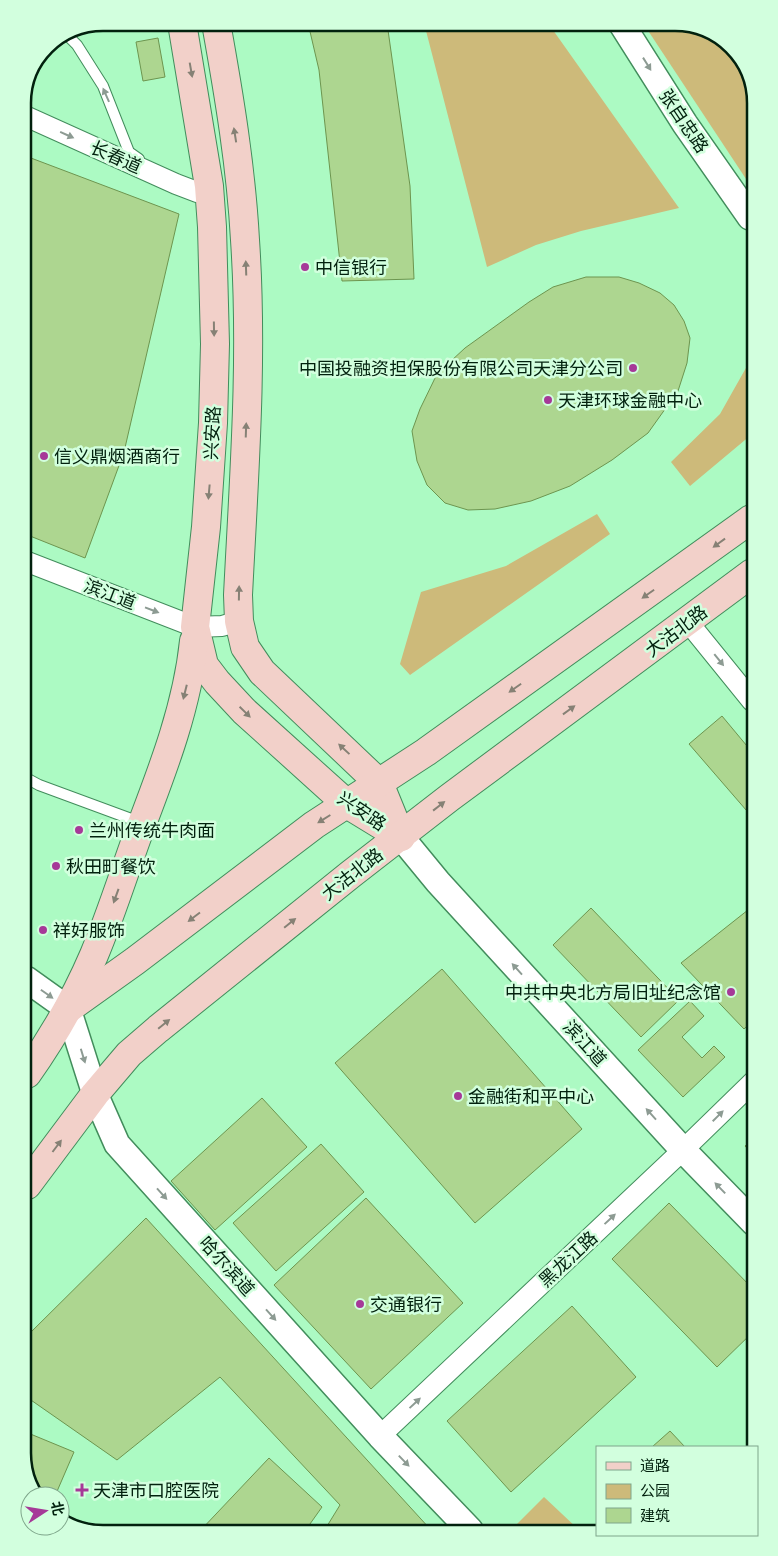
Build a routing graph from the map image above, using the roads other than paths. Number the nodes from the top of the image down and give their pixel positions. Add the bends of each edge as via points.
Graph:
1 (184, 31) edge
2 (218, 31) edge
3 (626, 31) edge
4 (71, 39) edge
5 (31, 118) edge
6 (118, 147) junction
7 (241, 187) junction
8 (210, 190) junction
9 (747, 213) edge
10 (747, 522) edge
11 (31, 563) edge
12 (747, 577) edge
13 (239, 622) junction
14 (688, 622) junction
15 (195, 627) junction
16 (747, 695) edge
17 (31, 781) edge
18 (379, 782) junction
19 (347, 804) junction
20 (142, 824) junction
21 (400, 836) junction
22 (31, 983) edge
23 (68, 1009) junction
24 (31, 1068) edge
25 (747, 1088) edge
26 (95, 1094) junction
27 (683, 1150) junction
28 (31, 1179) edge
29 (747, 1216) edge
30 (380, 1436) junction
31 (465, 1525) edge

1 -> 8 main road, 兴安路
7 -> 2 main road, 兴安路
3 -> 9 street, 张自忠路 via 684,124
6 -> 4 lane via 114,112 103,86
5 -> 6 street, 长春道
6 - 8 street, 长春道 via 192,190 202,193
7 - 8 main road
13 -> 7 main road, 兴安路 via 247,403 247,280
8 -> 15 main road, 兴安路 via 215,384 206,527
10 -> 18 main road via 426,752
11 -> 15 street, 滨江道
12 - 14 main road, 大沽北路
13 - 15 street
18 -> 13 main road, 兴安路 via 262,672 246,646
14 -> 16 street
21 -> 14 main road, 大沽北路
15 -> 19 main road, 兴安路 via 204,665 216,682
15 -> 20 main road via 191,671 177,723
17 - 20 lane
18 - 19 main road
18 - 21 main road, 兴安路
19 - 21 main road, 兴安路
19 -> 23 main road via 314,825
20 -> 23 main road via 94,955
26 -> 21 main road, 大沽北路 via 129,1054 158,1029
27 -> 21 street, 滨江道 via 438,882
22 -> 23 street
23 - 24 main road
23 -> 26 street, 哈尔滨道
27 -> 25 street, 黑龙江路
28 -> 26 main road, 大沽北路
26 -> 30 street, 哈尔滨道 via 117,1144
29 -> 27 street, 滨江道
30 -> 27 street, 黑龙江路
30 -> 31 street, 哈尔滨道

